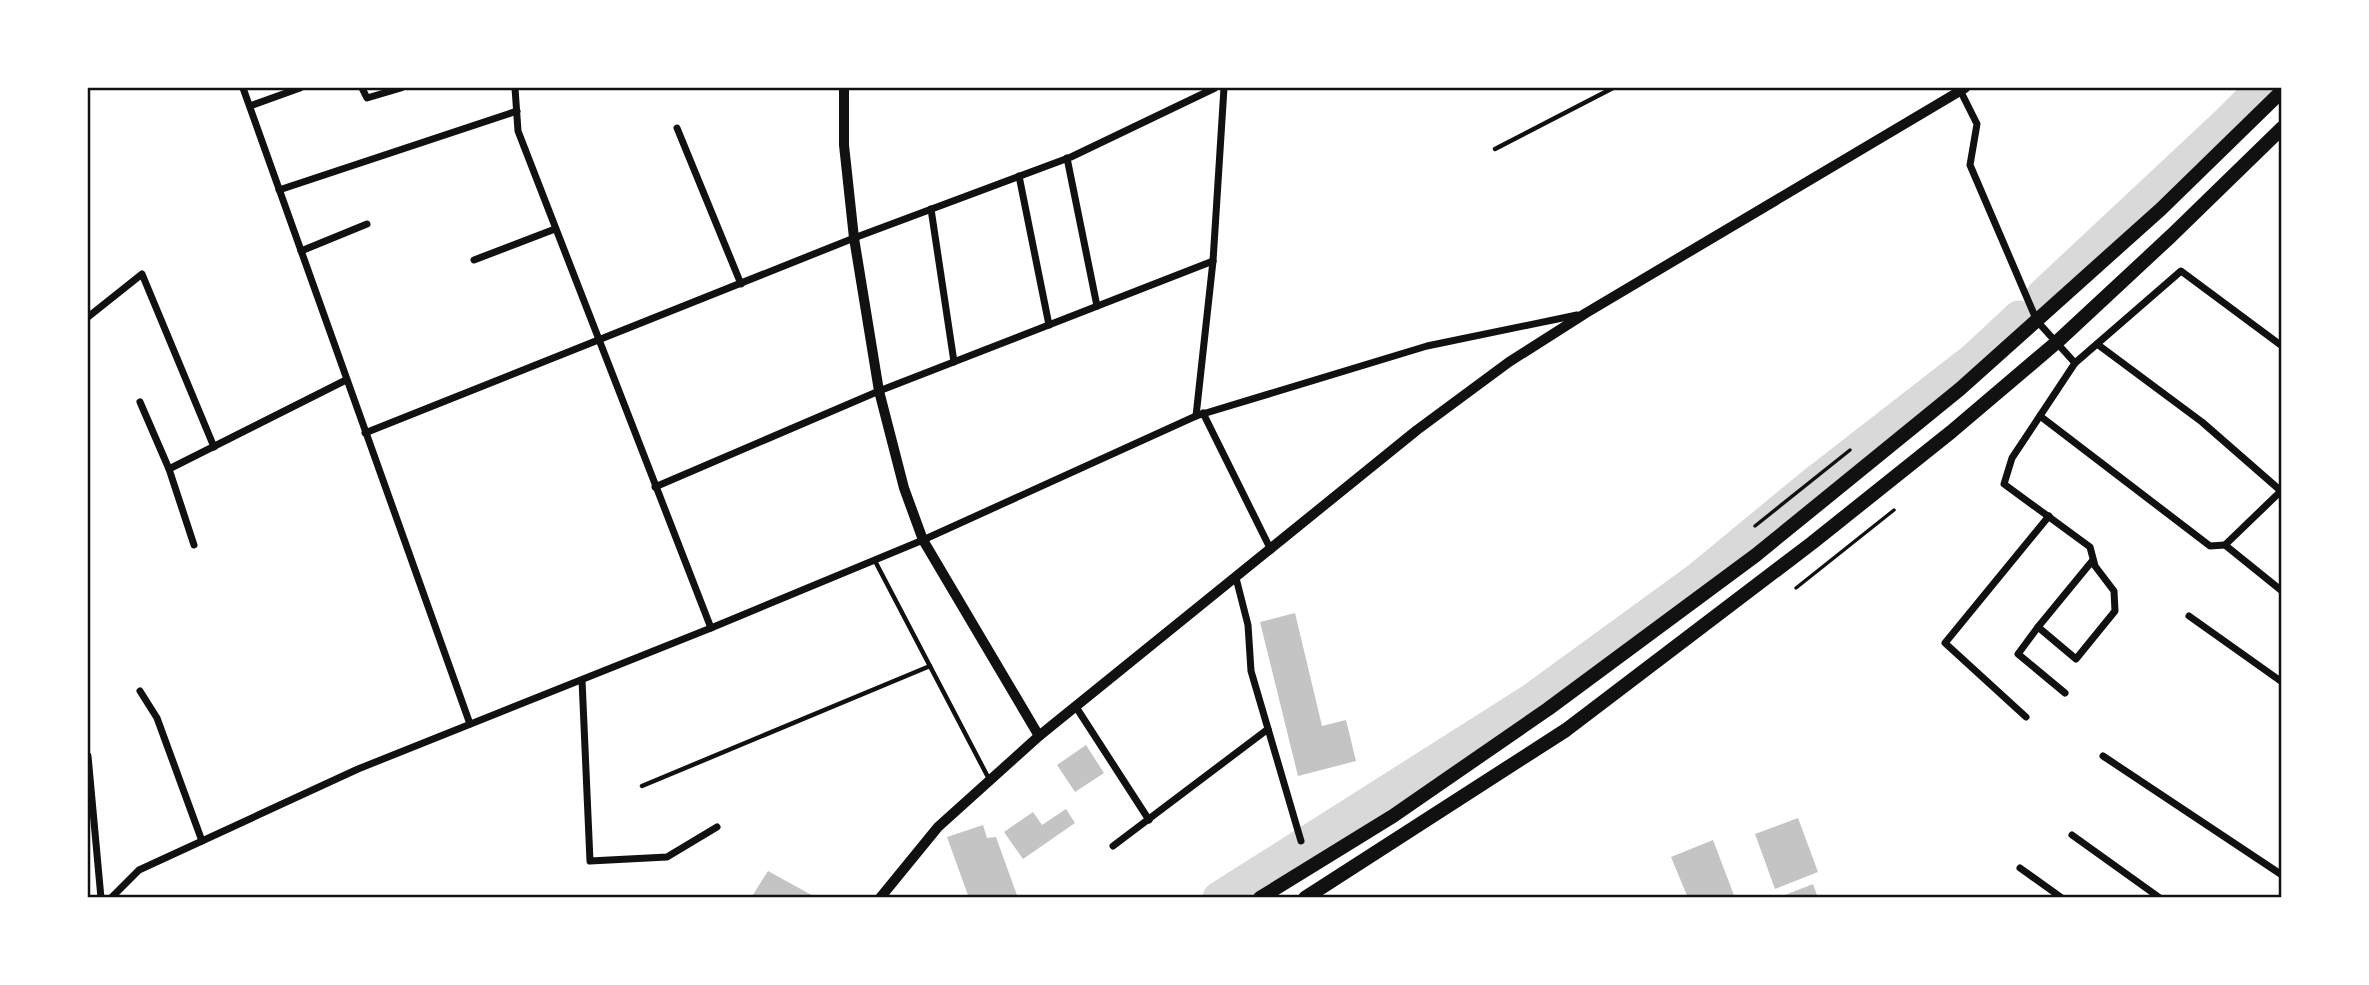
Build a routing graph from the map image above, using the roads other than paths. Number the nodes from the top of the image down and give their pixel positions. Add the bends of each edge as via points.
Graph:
1 (243, 88) edge
2 (300, 88) edge
3 (362, 88) edge
4 (401, 88) edge
5 (515, 88) edge
6 (844, 88) edge
7 (1215, 88) edge
8 (1224, 88) edge
9 (1613, 88) edge
10 (1963, 89) edge
11 (2281, 91) edge
12 (250, 106) junction
13 (517, 111) junction
14 (677, 128) dead end
15 (2281, 128) edge
16 (1495, 149) dead end
17 (1067, 158) junction
18 (1019, 176) junction
19 (279, 190) junction
20 (931, 209) junction
21 (367, 225) dead end
22 (555, 229) junction
23 (854, 239) junction
24 (301, 250) junction
25 (474, 260) dead end
26 (1213, 261) junction
27 (741, 284) junction
28 (1097, 306) junction
29 (1586, 313) junction
30 (88, 317) edge
31 (2037, 321) junction
32 (1049, 325) junction
33 (598, 341) junction
34 (2057, 342) junction
35 (2097, 344) junction
36 (2281, 346) edge
37 (954, 362) junction
38 (2075, 363) junction
39 (346, 380) junction
40 (879, 391) junction
41 (140, 402) dead end
42 (1199, 415) junction
43 (2040, 416) junction
44 (365, 433) junction
45 (214, 447) junction
46 (169, 470) junction
47 (655, 487) junction
48 (2049, 516) junction
49 (923, 540) junction
50 (194, 545) dead end
51 (2225, 545) junction
52 (1270, 550) junction
53 (875, 560) junction
54 (2093, 560) junction
55 (1236, 578) junction
56 (2281, 591) edge
57 (2189, 617) dead end
58 (2038, 627) junction
59 (711, 628) junction
60 (930, 666) junction
61 (582, 680) junction
62 (2281, 682) edge
63 (140, 691) dead end
64 (2065, 693) dead end
65 (1076, 707) junction
66 (2026, 717) dead end
67 (470, 724) junction
68 (1268, 729) junction
69 (1039, 736) junction
70 (88, 756) edge
71 (2103, 757) dead end
72 (989, 780) junction
73 (642, 786) dead end
74 (1149, 820) junction
75 (717, 827) dead end
76 (2072, 835) dead end
77 (202, 841) junction
78 (1301, 841) dead end
79 (1113, 846) dead end
80 (2020, 868) dead end
81 (2281, 876) edge
82 (101, 898) edge
83 (111, 898) edge
84 (880, 898) edge
85 (1260, 898) edge
86 (1305, 898) edge
87 (2062, 898) edge
88 (2160, 898) edge

1 - 12 street
2 - 12 street
3 - 4 street via 367,98
5 - 13 street
6 - 23 street
7 - 17 street
8 - 26 street
9 - 16 lane
10 - 29 street
10 - 31 street via 1978,124 1970,165
11 - 31 main road via 2161,209
12 - 19 street
13 - 19 street
13 - 22 street via 518,131
14 - 27 street
15 - 34 main road
17 - 18 street
17 - 28 street
18 - 20 street
18 - 32 street
19 - 24 street
20 - 23 street
20 - 37 street
21 - 24 street
22 - 25 street
22 - 33 street
23 - 27 street
23 - 40 street
24 - 39 street
26 - 28 street
26 - 42 street
27 - 33 street
28 - 32 street
29 - 42 street via 1427,346
29 - 52 street via 1418,429
30 - 45 street via 142,274
31 - 34 street
31 - 85 main road via 1756,555 1548,709 1393,816
32 - 37 street
33 - 44 street
33 - 47 street
34 - 38 street
34 - 86 main road via 1812,543 1566,730
35 - 36 street via 2181,271
35 - 38 street
35 - 51 street via 2202,422 2281,491
37 - 40 street
38 - 43 street
39 - 44 street
39 - 45 street
40 - 47 street
40 - 49 street
41 - 46 street
42 - 49 street
42 - 52 street
43 - 48 street via 2012,458 2004,484
43 - 51 street via 2210,546
44 - 67 street
45 - 46 street
46 - 50 street
47 - 59 street
48 - 54 street via 2090,547
48 - 66 street via 1945,643
49 - 53 street
49 - 69 street
51 - 56 street
52 - 55 street
53 - 59 street
53 - 60 lane
54 - 58 street
54 - 58 street via 2114,591 2115,611 2076,659
55 - 65 street
55 - 68 street via 1248,625 1251,671
57 - 62 street
58 - 64 street via 2018,653
59 - 61 street
60 - 72 lane
60 - 73 lane
61 - 67 street
61 - 75 street via 590,862 667,857
63 - 77 street via 157,718
65 - 69 street
65 - 74 street
67 - 77 street via 358,769
68 - 74 street
68 - 78 street
69 - 72 street
70 - 82 street
71 - 81 street
72 - 84 street via 939,827
74 - 79 street
76 - 88 street
77 - 83 street via 139,870
80 - 87 street

